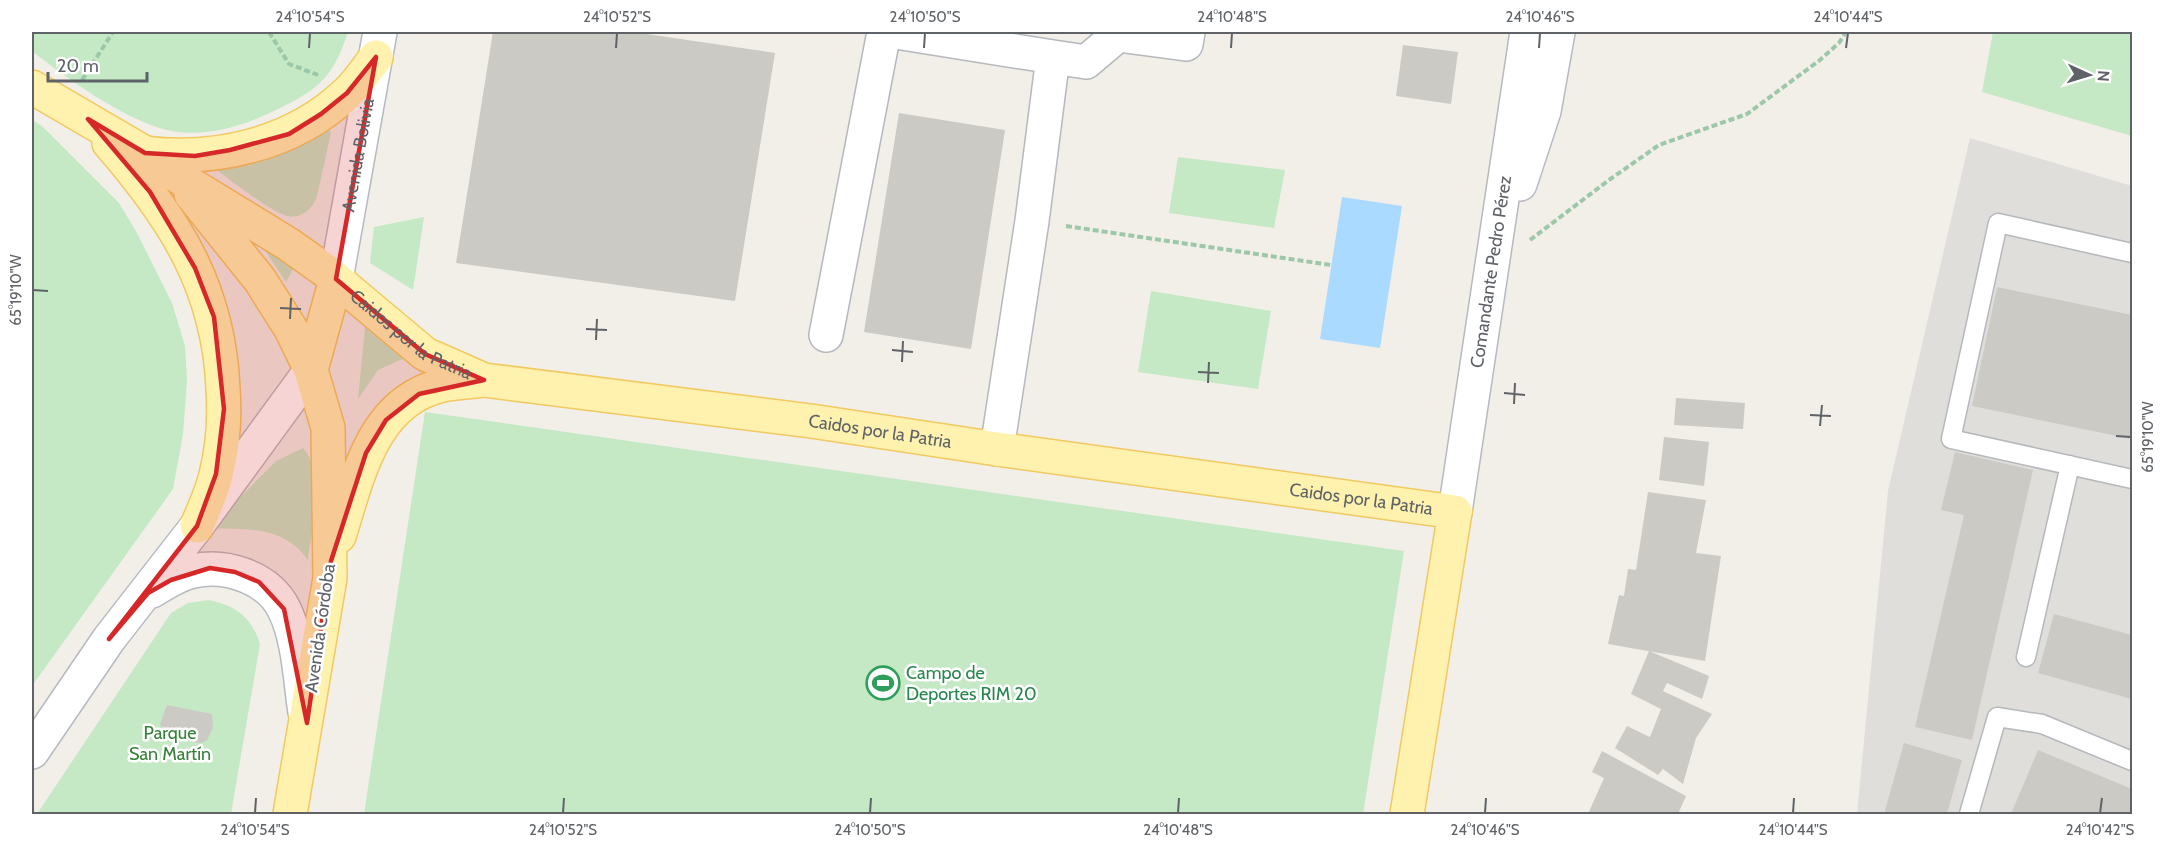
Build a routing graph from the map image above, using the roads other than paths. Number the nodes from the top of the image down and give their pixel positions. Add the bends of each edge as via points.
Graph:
1 (884, 32) edge
2 (896, 32) edge
3 (1188, 32) edge
4 (1527, 32) edge
5 (1558, 32) edge
6 (378, 44) edge
7 (1053, 57) junction
8 (32, 87) edge
9 (76, 112) junction
10 (145, 153) junction
11 (177, 176) junction
12 (2133, 253) edge
13 (1491, 271) junction
14 (336, 279) junction
15 (826, 335) dead end
16 (311, 370) junction
17 (484, 380) junction
18 (997, 449) junction
19 (2070, 465) junction
20 (2133, 479) edge
21 (1455, 512) junction
22 (197, 526) junction
23 (331, 561) junction
24 (109, 639) junction
25 (2026, 657) dead end
26 (307, 723) junction
27 (32, 752) edge
28 (2133, 761) edge
29 (290, 814) edge
30 (1407, 814) edge
31 (1969, 814) edge

1 - 15 street
2 - 7 street
3 - 7 street via 1186,44 1118,35 1086,62
4 - 13 street, Comandante Pedro Pérez
5 - 13 street via 1544,111
6 - 10 main road via 347,93 289,134 195,156
6 - 14 street, Avenida Bolivia
7 - 18 street
8 - 9 main road
9 - 10 main road
9 - 22 main road via 150,192 195,268 214,317 224,393 221,445 216,474
10 - 11 main road
11 - 14 main road, Caidos por la Patria via 288,244
11 - 16 main road, Avenida Córdoba via 260,280
12 - 19 lane via 1998,223 1951,439
13 - 21 street, Comandante Pedro Pérez
14 - 16 main road
14 - 17 main road, Caidos por la Patria via 425,354
16 - 22 street
16 - 23 main road, Avenida Córdoba via 328,428
17 - 18 main road, Caidos por la Patria
17 - 23 main road via 430,389 403,404 386,420 366,453
18 - 21 main road, Caidos por la Patria
19 - 20 lane
19 - 25 lane
21 - 30 main road
22 - 24 street
23 - 26 main road, Avenida Córdoba
24 - 26 street via 148,593 171,580 210,568 236,572 259,582 284,609
24 - 27 street
26 - 29 main road, Avenida Córdoba
28 - 31 lane via 2042,724 1997,717

